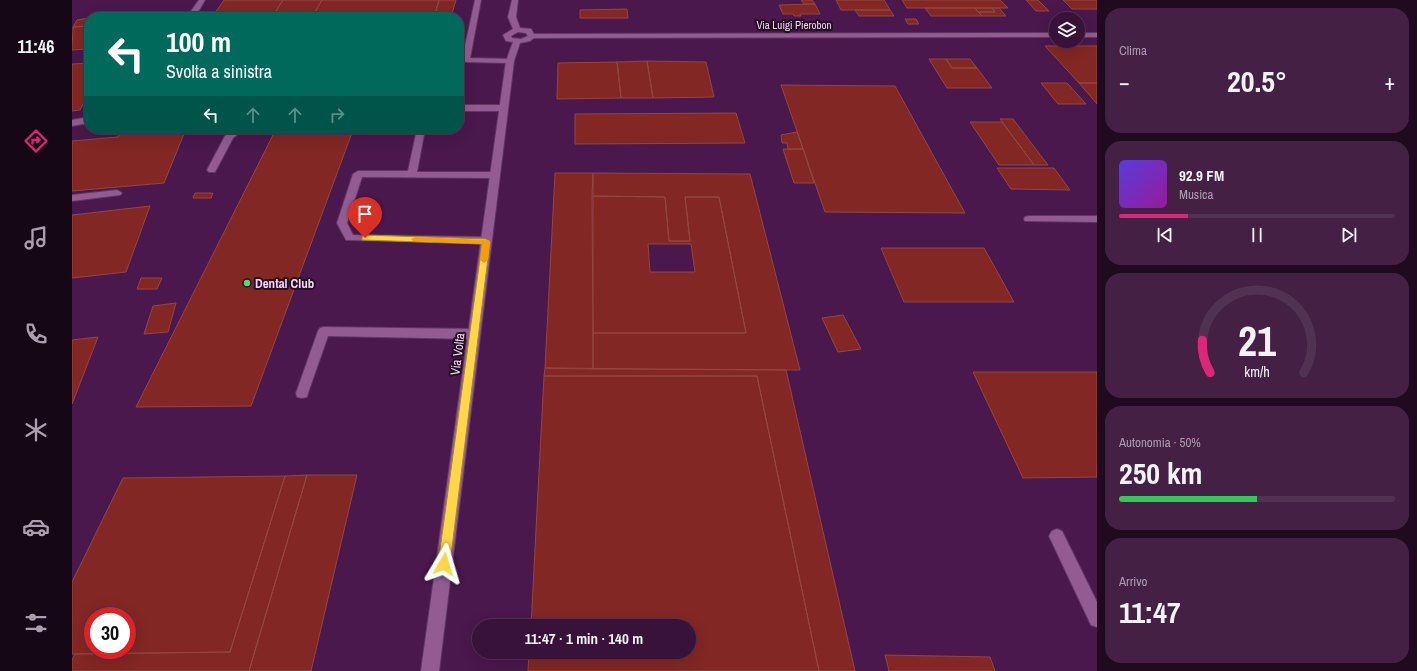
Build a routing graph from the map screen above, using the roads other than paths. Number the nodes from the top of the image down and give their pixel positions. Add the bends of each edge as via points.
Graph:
1 (202, 0) edge
2 (478, 0) edge
3 (515, 0) edge
4 (194, 12) edge
5 (1049, 35) edge
6 (1085, 35) edge
7 (1097, 35) edge
8 (517, 36) junction
9 (532, 36) junction
10 (510, 61) junction
11 (464, 108) edge
12 (504, 108) junction
13 (84, 121) edge
14 (72, 123) edge
15 (232, 134) edge
16 (420, 134) edge
17 (212, 170) dead end
18 (412, 174) junction
19 (495, 175) junction
20 (117, 193) dead end
21 (72, 198) edge
22 (1029, 219) dead end
23 (1097, 219) edge
24 (486, 242) junction
25 (474, 334) junction
26 (302, 393) dead end
27 (1057, 536) dead end
28 (1097, 620) edge
29 (430, 671) edge

1 - 4 street
2 - 10 street via 466,60
3 - 8 street via 512,17
5 - 9 street, Via Luigi Pierobon
6 - 7 street
8 - 9 street via 527,40
8 - 9 street via 528,31
8 - 10 street, Via Volta
10 - 12 street, Via Volta
11 - 12 street
12 - 19 street, Via Volta
13 - 14 street
15 - 17 street
16 - 18 street
18 - 19 street
18 - 24 street via 358,174 342,223 350,238
19 - 24 street, Via Volta
20 - 21 street
22 - 23 street
24 - 25 street, Via Volta
25 - 26 street via 324,331
25 - 29 street, Via Volta
27 - 28 street

